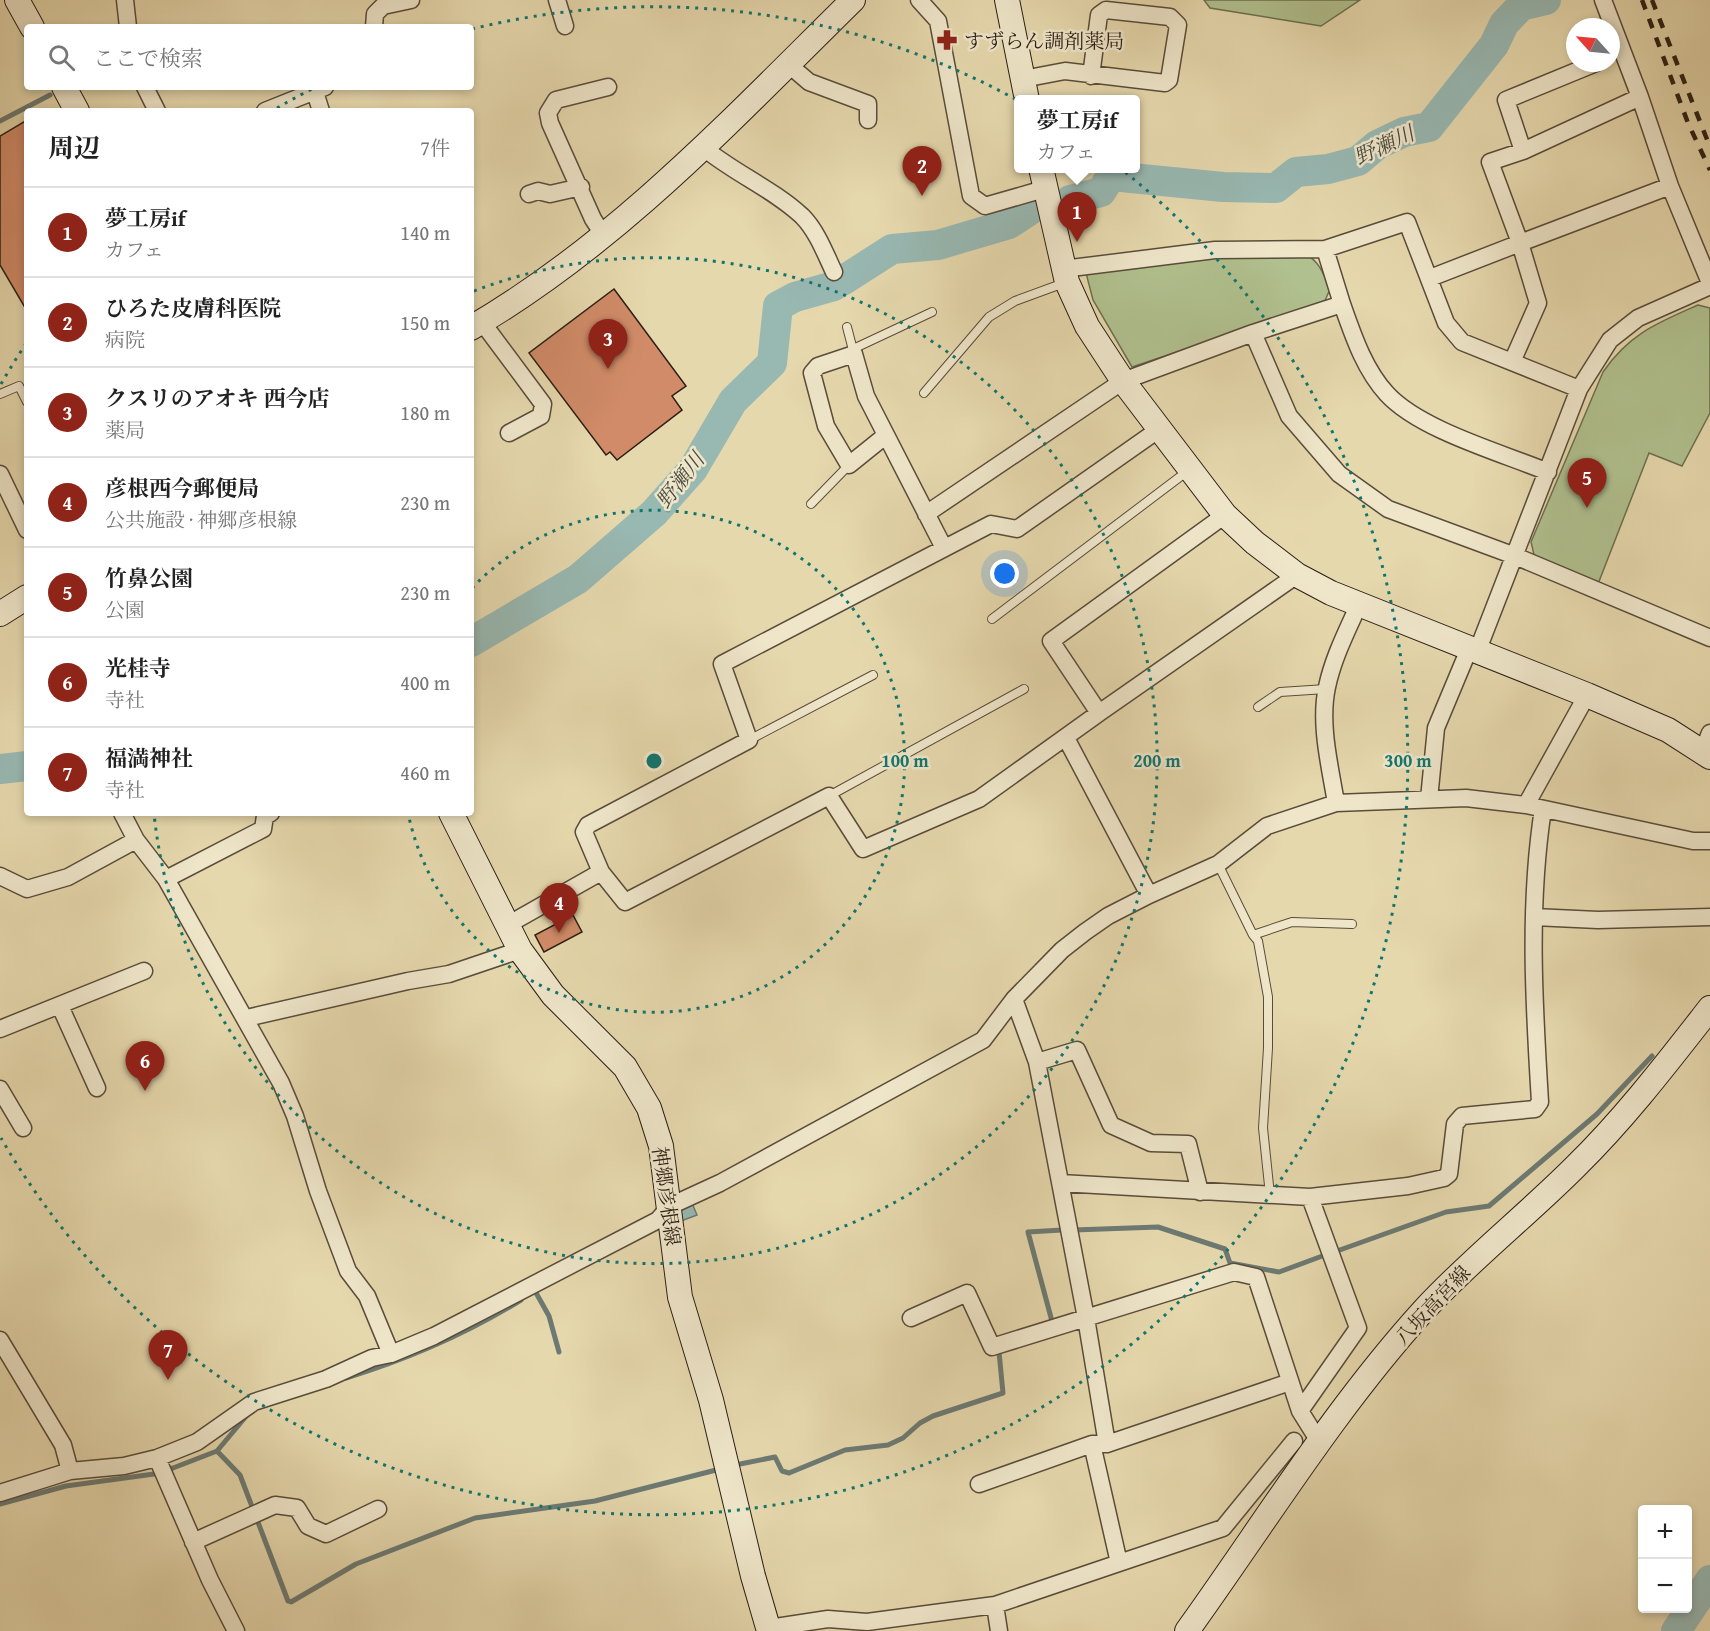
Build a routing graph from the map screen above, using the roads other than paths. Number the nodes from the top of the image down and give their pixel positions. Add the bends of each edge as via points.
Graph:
1 (16, 0) edge
2 (125, 0) edge
3 (411, 0) edge
4 (557, 0) edge
5 (853, 0) edge
6 (920, 0) edge
7 (1006, 0) edge
8 (30, 24) edge
9 (128, 24) edge
10 (374, 24) edge
11 (565, 26) dead end
12 (1620, 60) edge
13 (788, 64) junction
14 (1574, 72) edge
15 (1091, 76) junction
16 (608, 87) dead end
17 (1025, 89) edge
18 (66, 90) edge
19 (146, 90) edge
20 (318, 90) edge
21 (320, 90) edge
22 (1640, 97) junction
23 (75, 108) edge
24 (156, 108) edge
25 (272, 108) edge
26 (321, 108) edge
27 (868, 120) dead end
28 (704, 148) junction
29 (1523, 150) junction
30 (1042, 178) edge
31 (1670, 186) junction
32 (581, 187) junction
33 (529, 194) dead end
34 (604, 236) junction
35 (1521, 243) junction
36 (1325, 249) junction
37 (834, 272) dead end
38 (1065, 275) junction
39 (1430, 278) junction
40 (1710, 285) edge
41 (1342, 304) junction
42 (932, 312) dead end
43 (476, 325) edge
44 (847, 327) dead end
45 (1253, 333) junction
46 (854, 351) junction
47 (1512, 362) junction
48 (1123, 381) junction
49 (1580, 389) junction
50 (924, 393) dead end
51 (0, 394) edge
52 (24, 396) edge
53 (1158, 430) junction
54 (509, 433) dead end
55 (885, 435) junction
56 (849, 465) junction
57 (1189, 470) junction
58 (1548, 472) junction
59 (0, 474) edge
60 (811, 504) dead end
61 (926, 514) junction
62 (1226, 515) junction
63 (24, 524) edge
64 (944, 548) junction
65 (1515, 556) junction
66 (1297, 575) junction
67 (24, 604) edge
68 (1359, 604) junction
69 (0, 614) edge
70 (992, 619) dead end
71 (1710, 638) edge
72 (1473, 650) junction
73 (873, 675) dead end
74 (1024, 688) dead end
75 (1326, 689) junction
76 (1587, 695) junction
77 (1258, 707) dead end
78 (1099, 713) junction
79 (1066, 738) junction
80 (749, 740) junction
81 (1708, 747) edge
82 (829, 796) junction
83 (1429, 799) junction
84 (1336, 803) junction
85 (1526, 805) junction
86 (1543, 809) junction
87 (124, 816) edge
88 (266, 816) edge
89 (453, 816) edge
90 (136, 840) junction
91 (1710, 841) edge
92 (1218, 864) junction
93 (601, 872) junction
94 (0, 876) edge
95 (166, 879) junction
96 (1149, 895) junction
97 (1534, 917) junction
98 (1710, 917) edge
99 (509, 924) junction
100 (1352, 924) dead end
101 (1254, 935) junction
102 (520, 950) junction
103 (144, 971) dead end
104 (1014, 999) junction
105 (60, 1006) junction
106 (1710, 1008) edge
107 (246, 1021) junction
108 (0, 1029) edge
109 (1037, 1062) junction
110 (97, 1088) dead end
111 (0, 1089) edge
112 (23, 1128) dead end
113 (1060, 1183) junction
114 (1200, 1192) junction
115 (1270, 1195) junction
116 (1310, 1197) junction
117 (670, 1206) junction
118 (911, 1318) dead end
119 (1086, 1318) junction
120 (0, 1340) edge
121 (391, 1354) junction
122 (1290, 1382) junction
123 (1300, 1411) junction
124 (1294, 1441) dead end
125 (1320, 1443) junction
126 (1099, 1444) junction
127 (160, 1466) junction
128 (70, 1471) junction
129 (979, 1484) dead end
130 (0, 1493) edge
131 (378, 1509) dead end
132 (193, 1542) junction
133 (1119, 1563) junction
134 (995, 1605) junction
135 (769, 1630) edge
136 (236, 1631) edge
137 (999, 1631) edge
138 (1187, 1631) edge

1 - 8 main road
2 - 9 street
3 - 10 street via 383,6 375,14
4 - 11 street
5 - 13 main road
6 - 30 street via 938,21 971,196 985,206
7 - 17 main road
12 - 22 street
13 - 27 street via 809,82 868,104
13 - 28 main road
14 - 29 street via 1506,100
15 - 15 street via 1165,83 1169,80 1178,25 1170,17 1106,10 1099,15
15 - 17 street via 1065,72
16 - 32 street via 556,100 548,113
18 - 23 main road
19 - 24 street
20 - 25 street
21 - 26 street
22 - 29 street
22 - 31 street
28 - 34 main road
28 - 37 street via 802,217 820,241
29 - 35 street via 1490,162
30 - 38 main road
31 - 35 street
31 - 40 street
32 - 33 street
32 - 34 street
34 - 43 main road
35 - 39 street
35 - 47 street via 1538,303
36 - 38 street via 1215,250
36 - 39 street via 1407,222
36 - 41 street
38 - 48 main road via 1086,326
38 - 50 lane via 989,317
39 - 47 street via 1446,323 1462,342
40 - 49 street via 1638,318 1620,332 1610,340
41 - 45 street
41 - 58 street via 1359,352 1387,394 1422,421
42 - 46 lane
43 - 54 street via 543,404 541,416
44 - 46 lane
45 - 48 street
45 - 65 street via 1289,416 1339,474 1388,509
46 - 55 street via 866,396
46 - 56 street via 818,366 812,373 826,426
47 - 49 street
48 - 53 main road
48 - 61 street
49 - 58 street
51 - 52 lane via 19,386
53 - 57 main road
53 - 64 street via 1017,529 991,524
55 - 56 street
55 - 61 street
56 - 60 lane
57 - 62 main road
57 - 70 lane
58 - 65 street
59 - 63 street
61 - 64 street
62 - 66 main road
62 - 78 street via 1050,641
64 - 80 street via 722,664
65 - 71 street
65 - 72 street
66 - 68 main road
66 - 78 street
67 - 69 main road
68 - 72 main road
68 - 75 street via 1335,657
72 - 76 main road
72 - 83 street via 1436,728
73 - 80 lane
74 - 82 lane
75 - 77 lane via 1280,692
75 - 84 street via 1324,725
76 - 81 main road
76 - 85 street
78 - 79 street
79 - 82 street via 979,799 863,849
79 - 96 street
80 - 93 street via 588,825 584,832
82 - 93 street via 625,902
83 - 84 street
83 - 85 street via 1466,798
84 - 92 street via 1267,826
85 - 86 street
86 - 91 street via 1693,841
86 - 97 street via 1535,858
87 - 90 street
88 - 95 street via 263,830
89 - 99 main road, 神郷彦根線
90 - 94 street via 68,877 27,889
90 - 95 street
92 - 96 street
92 - 101 lane
93 - 99 street
95 - 107 street
96 - 104 street via 1085,932
97 - 98 street
97 - 116 street via 1533,998 1540,1102 1535,1109 1462,1116 1455,1124 1450,1148 1451,1170 1444,1178
99 - 102 main road, 神郷彦根線
100 - 101 lane via 1292,922
101 - 115 lane via 1268,997 1263,1128
102 - 107 street via 449,974
102 - 117 main road, 神郷彦根線 via 553,995 625,1067 649,1108 661,1146
103 - 105 street
104 - 109 street
104 - 117 street via 983,1040 720,1184
105 - 108 street
105 - 110 street
106 - 125 main road, 八坂高宮線 via 1615,1127 1424,1310
107 - 121 street via 281,1083 348,1271 367,1296
109 - 113 street
109 - 114 street via 1077,1050 1111,1125 1151,1143 1188,1144
111 - 112 street
113 - 114 street
113 - 119 street
114 - 115 street
115 - 116 street
116 - 123 street via 1358,1328
117 - 121 street via 658,1220
117 - 135 main road, 神郷彦根線 via 680,1297 711,1400
118 - 119 street via 967,1293 992,1347
119 - 122 street via 1234,1272 1256,1277
119 - 126 street
120 - 128 street via 63,1445
121 - 127 street via 254,1402
122 - 123 street
122 - 126 street
123 - 125 street
124 - 133 street via 1223,1528
125 - 138 main road, 八坂高宮線
126 - 129 street
126 - 133 street
127 - 128 street
127 - 132 street
128 - 130 street
131 - 132 street via 326,1533 308,1526 297,1508 275,1505
132 - 136 street
133 - 134 street
134 - 135 street via 867,1622 828,1619
134 - 137 street

